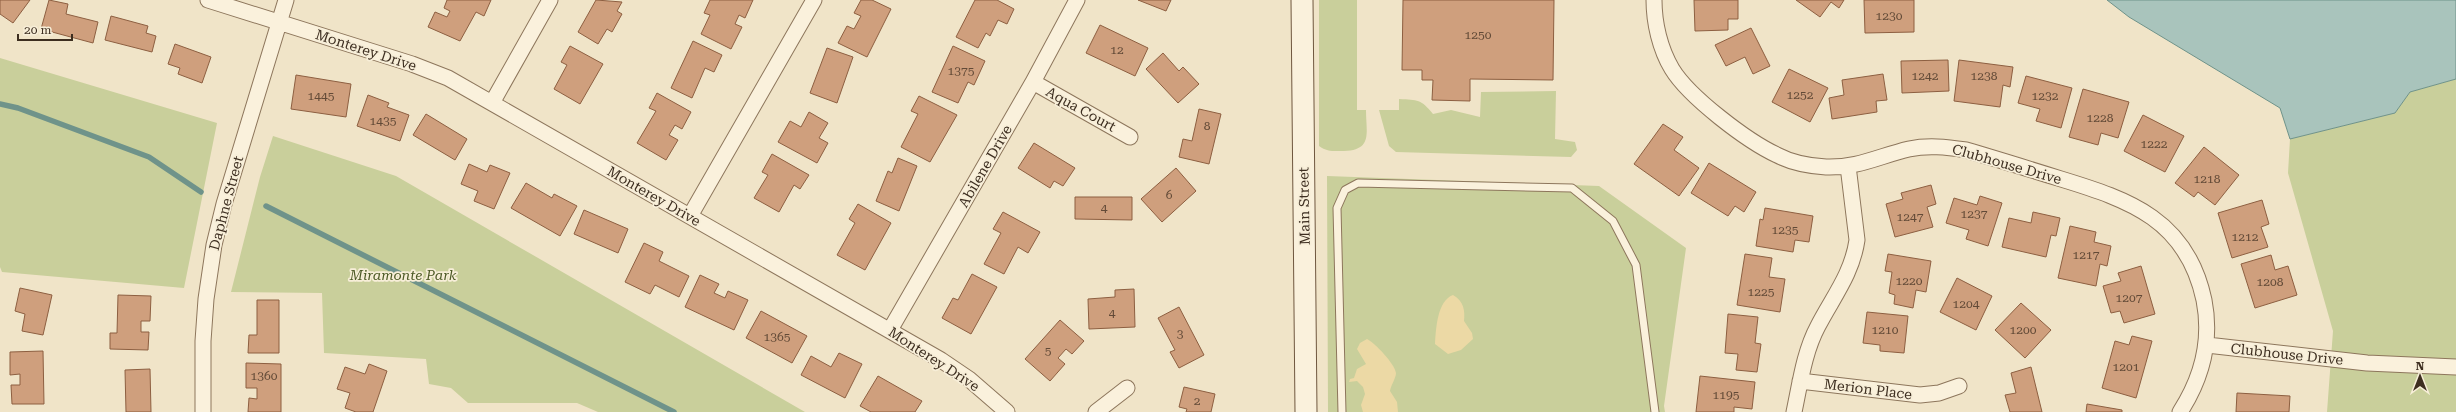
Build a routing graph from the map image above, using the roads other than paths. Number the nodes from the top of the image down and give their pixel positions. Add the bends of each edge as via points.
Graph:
1 (208, 0) edge
2 (286, 0) edge
3 (550, 0) edge
4 (814, 0) edge
5 (1077, 0) edge
6 (1302, 0) edge
7 (1654, 0) edge
8 (280, 22) junction
9 (1033, 82) junction
10 (492, 103) junction
11 (1130, 137) dead end
12 (1848, 166) junction
13 (690, 216) junction
14 (890, 330) junction
15 (2206, 345) junction
16 (2456, 367) edge
17 (1800, 381) junction
18 (1959, 386) dead end
19 (1127, 388) dead end
20 (203, 412) edge
21 (1007, 412) edge
22 (1096, 412) edge
23 (1306, 412) edge
24 (1342, 412) edge
25 (1655, 412) edge
26 (1794, 412) edge
27 (2180, 412) edge

1 - 8 street, Monterey Drive
2 - 8 street, Daphne Street
3 - 10 street
4 - 13 street
5 - 9 street, Abilene Drive
6 - 23 main road, Main Street
7 - 12 street, Clubhouse Drive via 1655,20 1672,69 1704,104 1776,155 1801,164
8 - 10 street, Monterey Drive via 412,64 448,78
8 - 20 street, Daphne Street via 224,204 214,245 202,342
9 - 11 street, Aqua Court
9 - 14 street, Abilene Drive
10 - 13 street, Monterey Drive
12 - 15 street, Clubhouse Drive via 1908,149 1942,146 1966,150 2113,195 2132,204 2168,230 2191,262 2202,290 2206,310
12 - 17 street via 1856,233 1855,250 1844,281 1818,326
13 - 14 street, Monterey Drive
14 - 21 street, Monterey Drive via 969,379
15 - 16 street, Clubhouse Drive via 2367,363
15 - 27 street, Clubhouse Drive via 2201,372
17 - 18 street, Merion Place via 1920,395 1939,393
17 - 26 street
19 - 22 street
24 - 25 lane via 1337,208 1345,190 1358,183 1572,188 1613,220 1636,265

